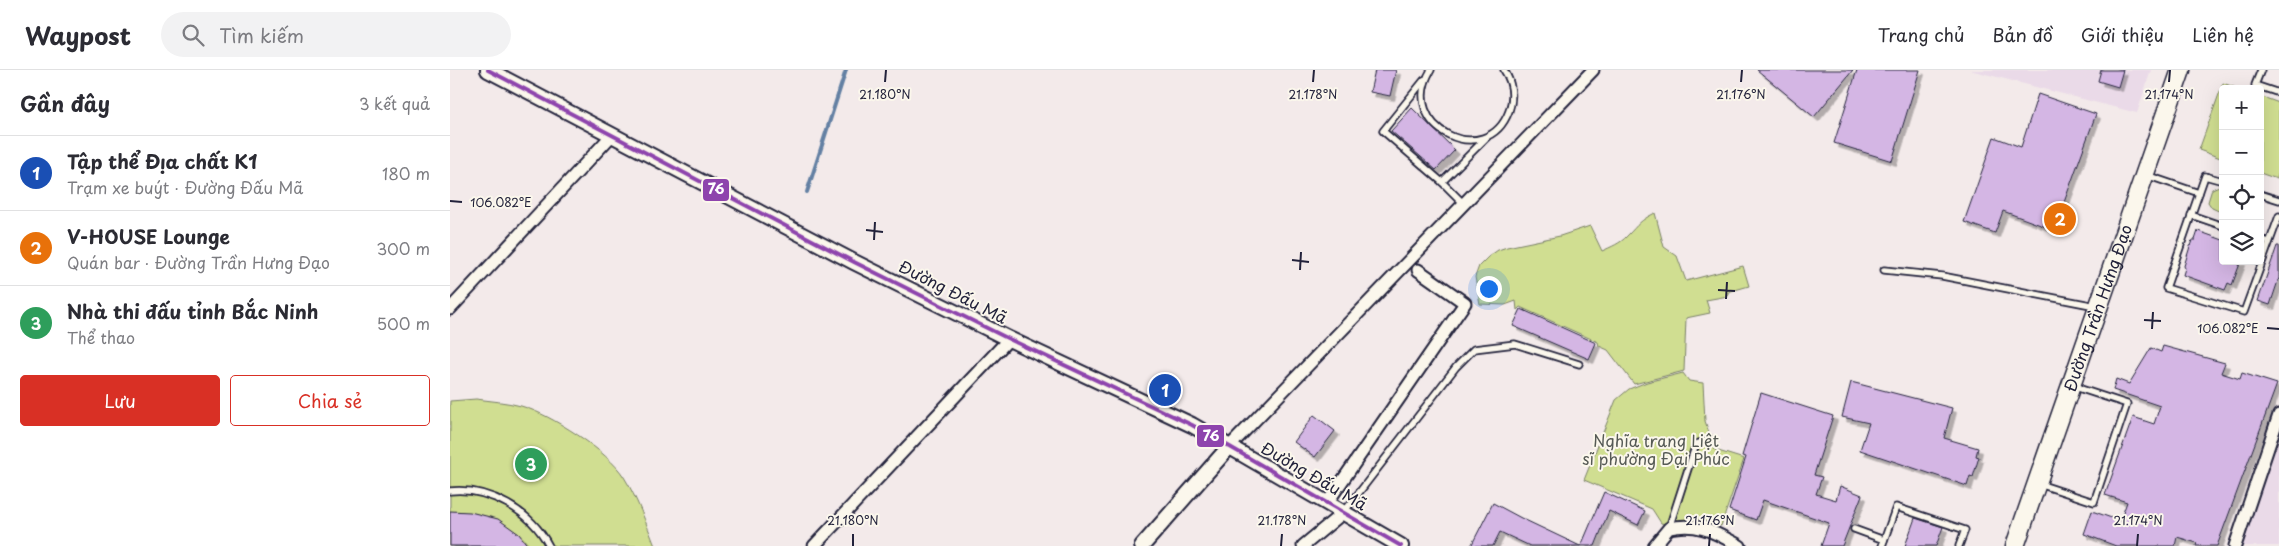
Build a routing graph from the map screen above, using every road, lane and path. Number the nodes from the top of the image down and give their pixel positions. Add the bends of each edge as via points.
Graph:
1 (488, 70) edge
2 (1504, 70) edge
3 (1593, 70) edge
4 (2181, 70) edge
5 (2261, 70) edge
6 (1429, 72) edge
7 (2279, 93) edge
8 (1492, 132) junction
9 (612, 136) junction
10 (2144, 174) junction
11 (2219, 181) edge
12 (1442, 182) junction
13 (2199, 193) junction
14 (2264, 195) edge
15 (2279, 200) edge
16 (1464, 204) junction
17 (2191, 215) junction
18 (2279, 216) edge
19 (2219, 225) edge
20 (2264, 240) edge
21 (2269, 242) junction
22 (1418, 270) dead end
23 (1884, 270) dead end
24 (2098, 307) junction
25 (450, 308) edge
26 (1009, 340) junction
27 (1579, 364) dead end
28 (2070, 386) junction
29 (2279, 415) edge
30 (1711, 439) dead end
31 (1229, 447) junction
32 (2036, 484) junction
33 (450, 491) edge
34 (1327, 503) junction
35 (1344, 512) junction
36 (1669, 528) junction
37 (1854, 529) dead end
38 (1883, 543) edge
39 (2018, 545) edge
40 (549, 546) edge
41 (814, 546) edge
42 (1142, 546) edge
43 (1303, 546) edge
44 (1401, 546) edge
45 (1654, 546) edge
46 (1740, 546) edge
47 (1959, 546) edge
48 (2235, 546) edge

1 - 9 street, Đường Đấu Mã
2 - 8 lane via 1511,85 1511,103 1505,120
3 - 16 street
4 - 10 main road, Đường Trần Hưng Đạo
5 - 7 lane via 2255,85
6 - 8 lane via 1423,90 1424,105 1435,126 1462,140 1478,139
6 - 12 lane via 1383,131
8 - 12 lane
9 - 25 street
9 - 26 street, Đường Đấu Mã
10 - 13 lane
10 - 24 main road, Đường Trần Hưng Đạo
11 - 13 lane via 2205,176
12 - 16 lane
13 - 17 lane
14 - 15 lane
16 - 31 street
17 - 19 lane
17 - 21 lane via 2166,288 2244,312
18 - 21 lane
20 - 21 lane
22 - 34 street via 1465,303
23 - 24 lane via 1942,276
24 - 28 main road, Đường Trần Hưng Đạo
26 - 31 street, Đường Đấu Mã via 1192,424
26 - 41 street
27 - 35 lane via 1515,344 1474,348
28 - 32 main road, Đường Trần Hưng Đạo
28 - 32 lane via 2128,404 2094,502
29 - 48 street
30 - 36 lane via 1696,444
31 - 34 street, Đường Đấu Mã
31 - 42 street
32 - 39 main road, Đường Trần Hưng Đạo
33 - 40 lane via 478,493 513,507 532,522
34 - 35 street, Đường Đấu Mã
35 - 43 street
35 - 44 street, Đường Đấu Mã
36 - 45 street
36 - 46 street via 1702,528
37 - 38 lane
38 - 47 lane via 1896,507 1965,530

